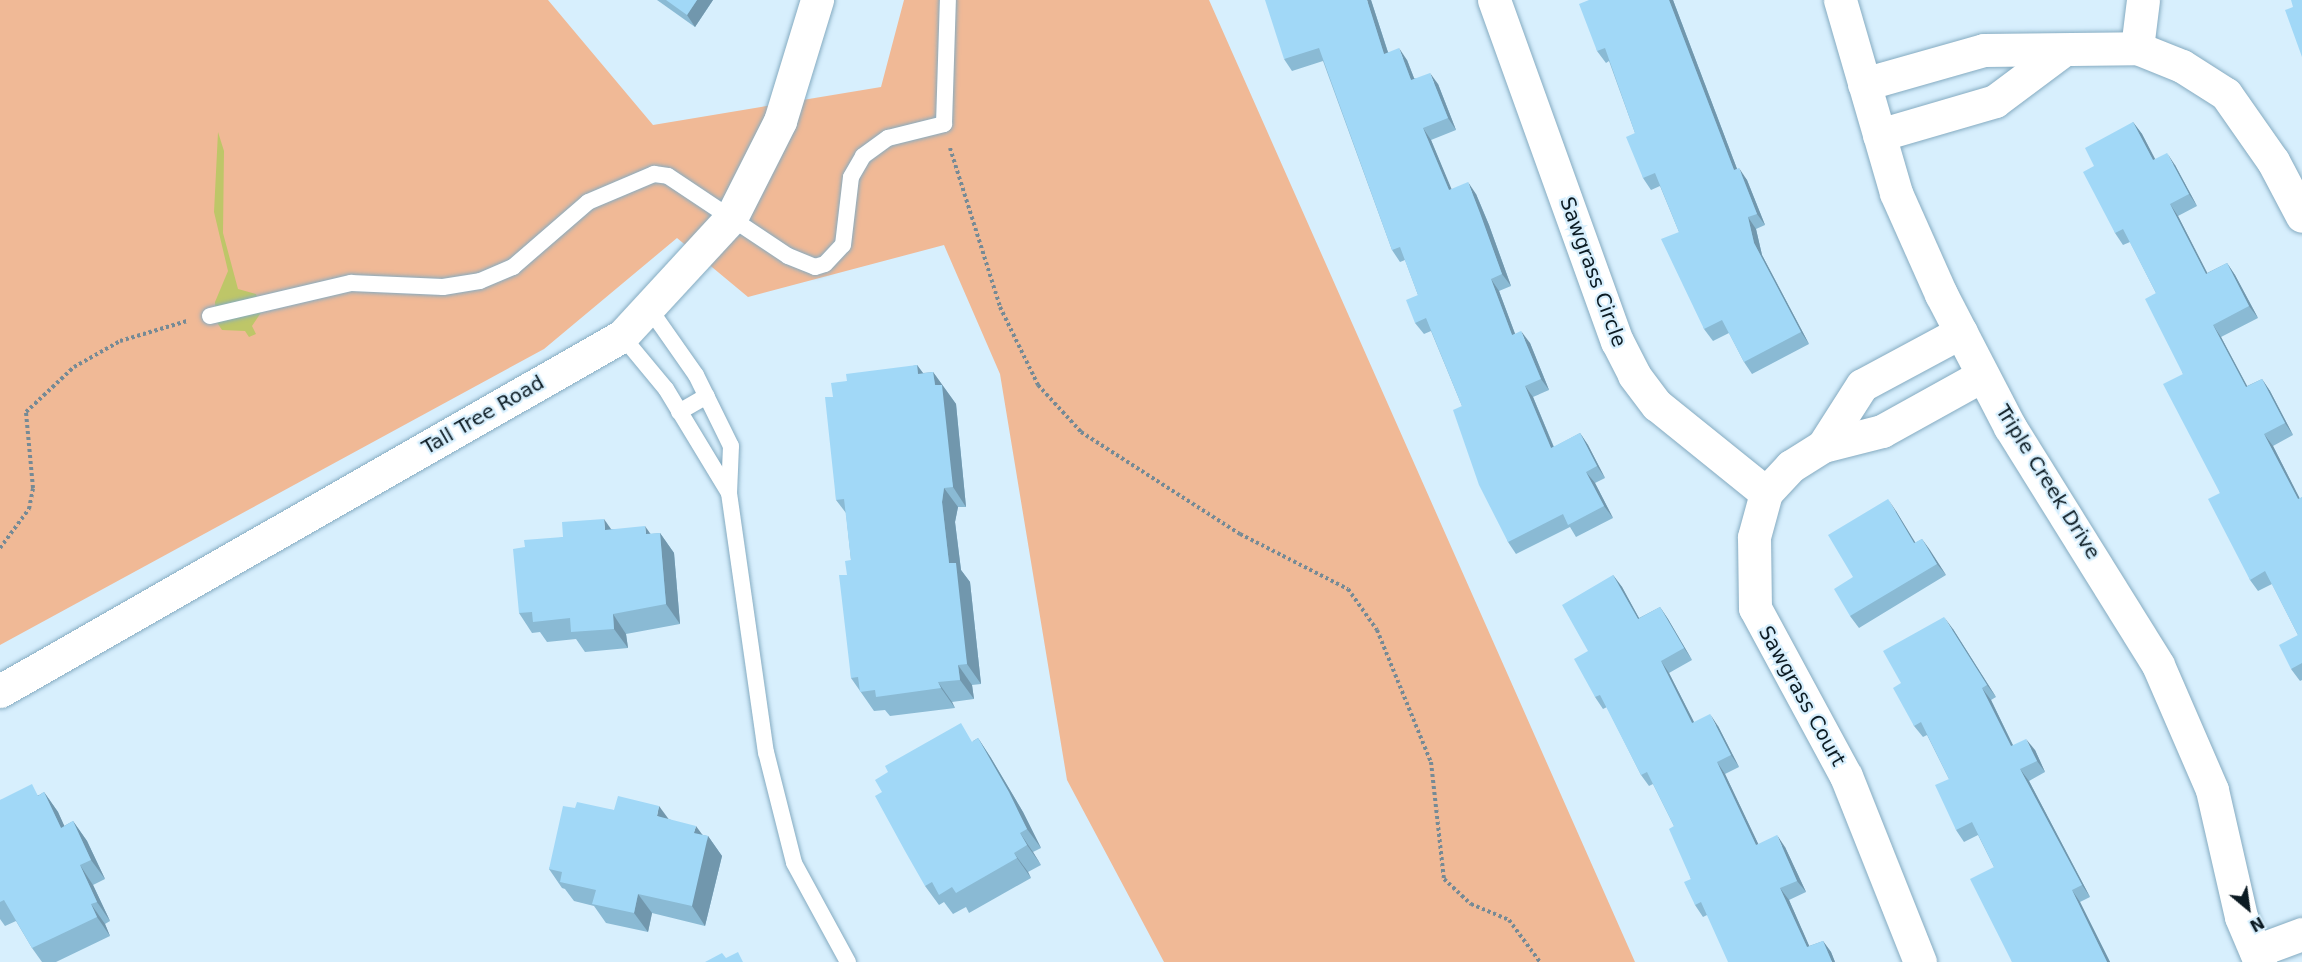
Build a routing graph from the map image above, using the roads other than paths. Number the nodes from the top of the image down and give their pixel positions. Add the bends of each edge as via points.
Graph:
1 (817, 0) edge
2 (948, 0) edge
3 (1494, 0) edge
4 (1839, 0) edge
5 (2143, 0) edge
6 (2137, 48) junction
7 (2062, 51) junction
8 (1864, 84) junction
9 (1879, 135) junction
10 (2302, 216) edge
11 (731, 218) junction
12 (649, 308) junction
13 (210, 316) road end
14 (1961, 332) junction
15 (622, 336) junction
16 (1983, 375) junction
17 (707, 396) junction
18 (679, 412) junction
19 (1824, 446) junction
20 (729, 493) junction
21 (1766, 493) junction
22 (0, 691) edge
23 (2302, 934) edge
24 (2258, 957) edge
25 (848, 962) edge
26 (1920, 962) edge

1 - 11 street, Tall Tree Road via 780,120
2 - 11 lane via 944,124 888,138 863,156 850,177 843,245 825,264 815,267 788,256
3 - 21 street, Sawgrass Circle via 1617,341 1634,375 1657,405
4 - 8 street, Triple Creek Drive
5 - 6 street
6 - 7 street
6 - 10 street via 2182,66 2226,94 2273,161
7 - 8 street via 1984,50
7 - 9 street via 1995,101
8 - 9 street, Triple Creek Drive
9 - 14 street, Triple Creek Drive via 1896,192
11 - 12 street, Tall Tree Road
11 - 13 lane via 668,176 642,175 588,202 513,267 480,281 443,287 351,283
12 - 15 street, Tall Tree Road
12 - 17 lane
14 - 16 street, Triple Creek Drive
14 - 19 street, Sawgrass Court via 1862,386
15 - 18 lane
15 - 22 street, Tall Tree Road
16 - 19 street, Sawgrass Court via 1882,431
16 - 24 street, Triple Creek Drive via 2158,665 2211,790 2241,917
17 - 18 lane
17 - 20 lane via 731,446
18 - 20 lane
19 - 21 street, Sawgrass Court via 1791,466
20 - 25 lane via 766,752 791,852
21 - 26 street, Sawgrass Court via 1754,537 1755,608 1846,776
23 - 24 street

